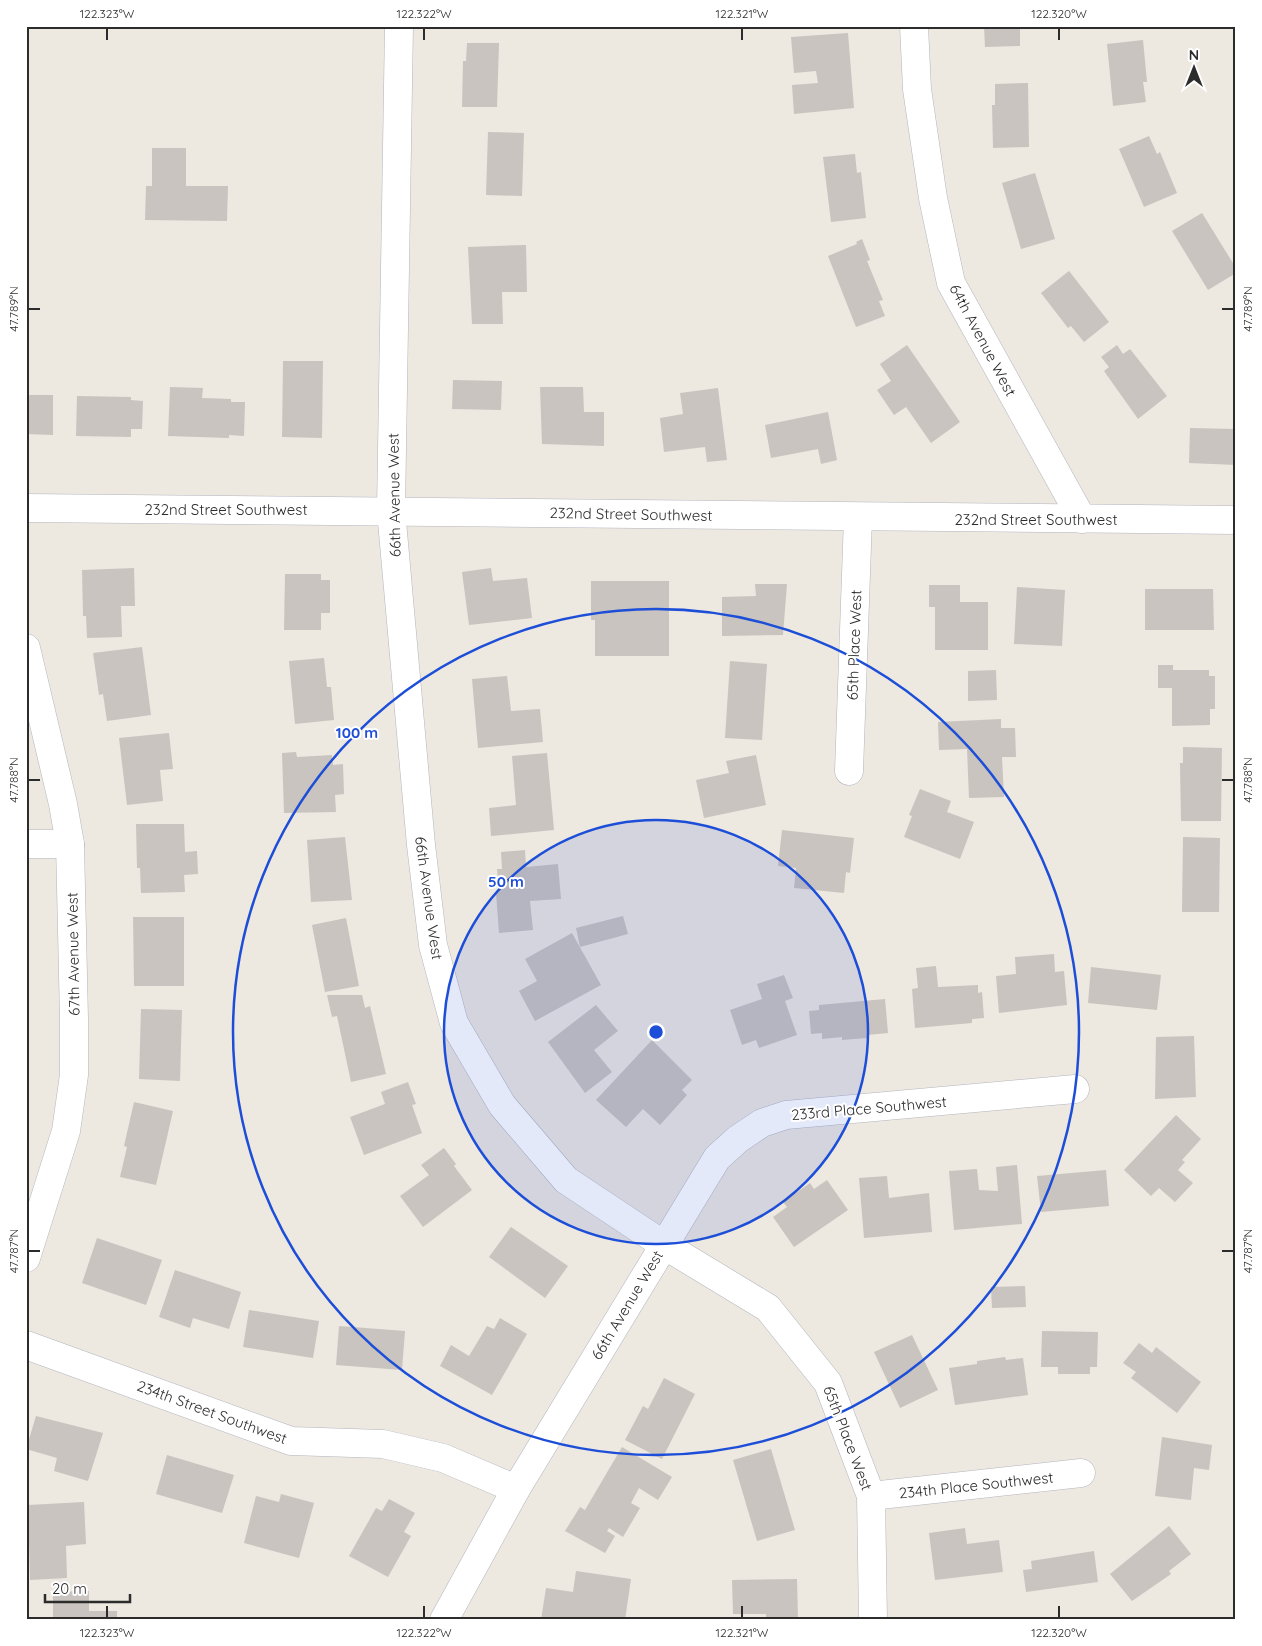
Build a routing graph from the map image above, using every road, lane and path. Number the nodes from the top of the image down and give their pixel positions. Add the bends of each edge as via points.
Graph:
1 (399, 26) edge
2 (914, 26) edge
3 (26, 508) edge
4 (391, 510) junction
5 (858, 518) junction
6 (1082, 519) junction
7 (1236, 520) edge
8 (26, 648) edge
9 (849, 771) dead end
10 (26, 844) edge
11 (70, 844) junction
12 (1075, 1089) dead end
13 (664, 1245) junction
14 (26, 1258) edge
15 (26, 1344) edge
16 (1081, 1473) dead end
17 (516, 1489) junction
18 (871, 1496) junction
19 (444, 1620) edge
20 (873, 1620) edge

1 - 4 street, 66th Avenue West
2 - 6 street, 64th Avenue West via 917,89 932,198 951,283
3 - 4 street, 232nd Street Southwest
4 - 5 street, 232nd Street Southwest
4 - 13 street, 66th Avenue West via 432,936 454,1023 502,1105 566,1180
5 - 6 street, 232nd Street Southwest
5 - 9 street, 65th Place West
6 - 7 street, 232nd Street Southwest
8 - 11 street, 67th Avenue West
10 - 11 street
11 - 14 street, 67th Avenue West via 74,1075 66,1131
12 - 13 street, 233rd Place Southwest via 810,1112 762,1123 717,1158
13 - 17 street, 66th Avenue West
13 - 18 street, 65th Place West via 768,1308 828,1383
15 - 17 street, 234th Street Southwest via 292,1441 383,1444 443,1458
16 - 18 street, 234th Place Southwest
17 - 19 street, 66th Avenue West
18 - 20 street, 65th Place West

